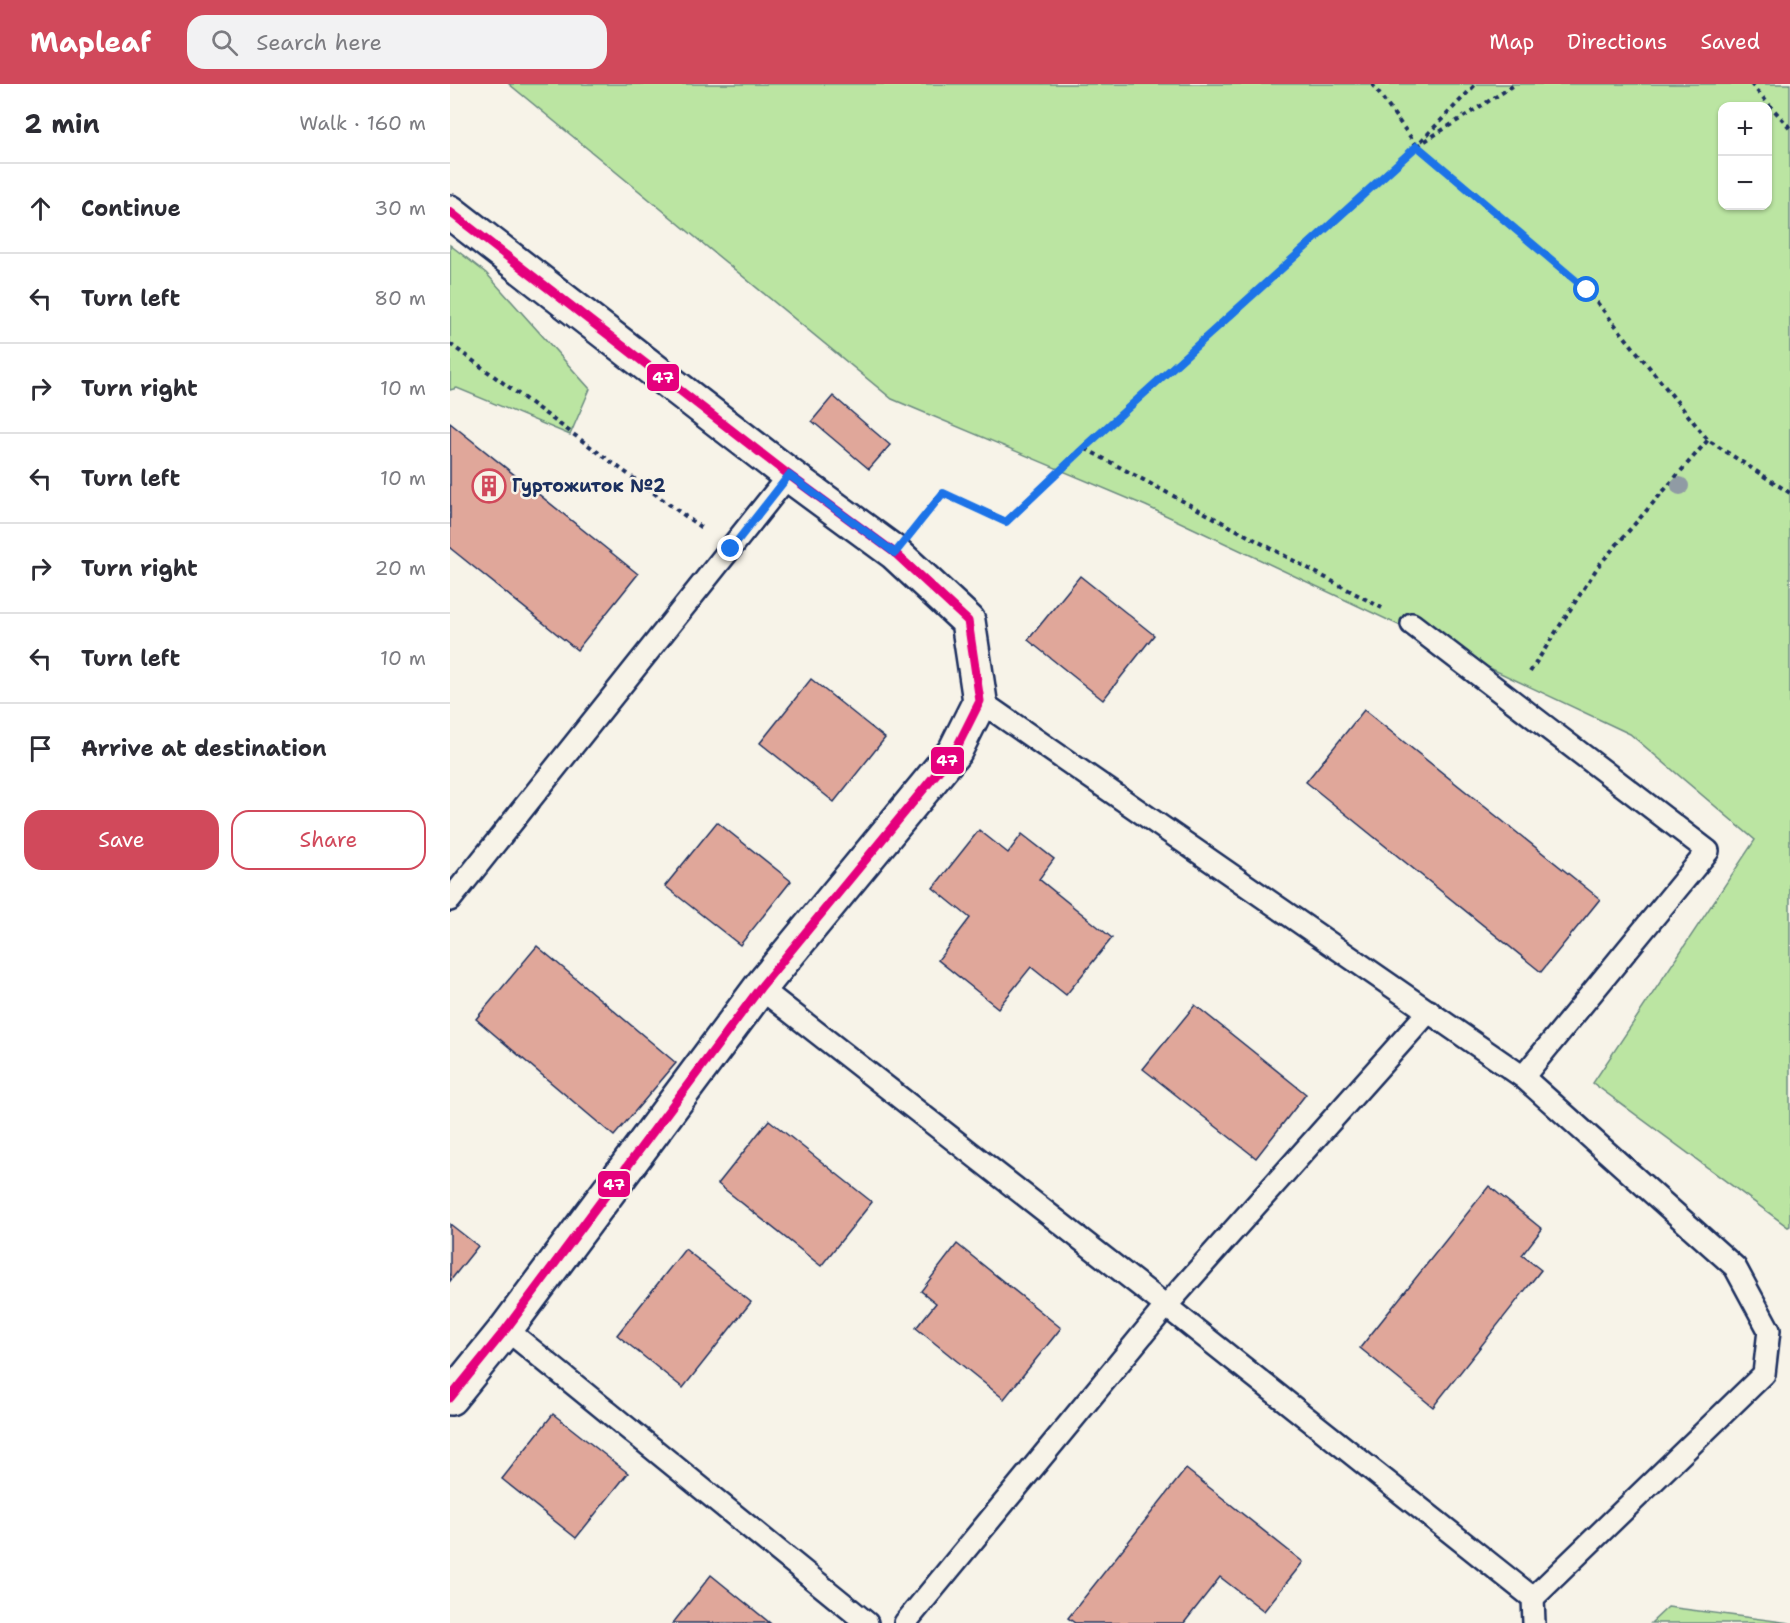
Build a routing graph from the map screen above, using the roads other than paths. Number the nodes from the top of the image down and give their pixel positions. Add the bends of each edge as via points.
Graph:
1 (450, 212) edge
2 (789, 475) junction
3 (1412, 624) road end
4 (980, 702) junction
5 (450, 900) edge
6 (760, 988) junction
7 (1429, 1011) junction
8 (1523, 1077) junction
9 (1166, 1306) junction
10 (506, 1329) junction
11 (450, 1398) edge
12 (1533, 1598) junction
13 (867, 1623) edge
14 (904, 1623) edge
15 (1534, 1623) edge

1 - 2 street
2 - 4 street via 895,553 969,621
2 - 5 lane
3 - 8 lane via 1708,850
4 - 6 street via 955,751
4 - 7 lane
6 - 9 lane
6 - 10 street
7 - 8 lane
7 - 9 lane
8 - 12 lane via 1735,1267 1769,1330 1764,1374
9 - 12 lane
9 - 14 lane
10 - 11 street
10 - 13 lane
12 - 15 lane

